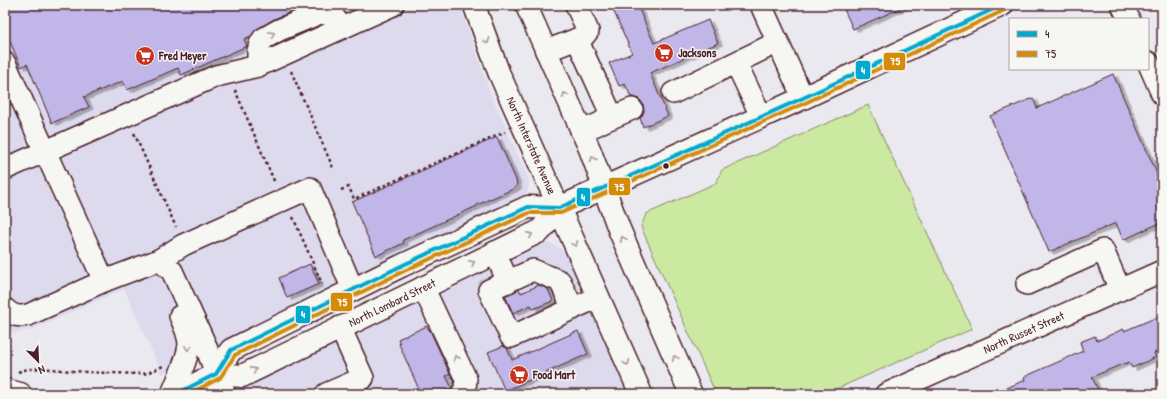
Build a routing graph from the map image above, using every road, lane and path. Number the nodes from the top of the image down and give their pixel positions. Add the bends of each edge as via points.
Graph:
1 (393, 5) edge
2 (474, 5) edge
3 (526, 5) edge
4 (576, 5) edge
5 (761, 5) edge
6 (1001, 5) edge
7 (1122, 5) edge
8 (1128, 18) edge
9 (342, 28) junction
10 (577, 38) junction
11 (778, 42) junction
12 (546, 51) junction
13 (284, 55) junction
14 (5, 63) edge
15 (736, 63) junction
16 (1149, 64) edge
17 (258, 66) junction
18 (228, 73) junction
19 (673, 93) dead end
20 (1162, 94) edge
21 (803, 98) junction
22 (632, 109) dead end
23 (761, 116) junction
24 (604, 121) junction
25 (522, 125) junction
26 (581, 131) junction
27 (44, 151) junction
28 (333, 168) dead end
29 (5, 169) edge
30 (276, 184) dead end
31 (604, 188) junction
32 (341, 190) dead end
33 (559, 208) junction
34 (291, 213) dead end
35 (495, 252) junction
36 (159, 260) junction
37 (1162, 271) edge
38 (104, 281) junction
39 (508, 282) junction
40 (1027, 284) dead end
41 (423, 287) junction
42 (353, 290) junction
43 (1120, 290) junction
44 (598, 297) junction
45 (330, 301) junction
46 (573, 309) junction
47 (5, 310) edge
48 (340, 327) junction
49 (148, 373) dead end
50 (216, 374) junction
51 (11, 381) edge
52 (20, 394) edge
53 (172, 394) edge
54 (176, 394) edge
55 (225, 394) edge
56 (326, 394) edge
57 (462, 394) edge
58 (641, 394) edge
59 (691, 394) edge
60 (886, 394) edge

1 - 9 street
2 -> 25 street, North Interstate Avenue via 499,73
3 - 12 street
4 - 10 street via 588,31 584,36
5 - 11 street
6 - 21 main road, North Lombard Street
7 - 8 street
9 - 13 street
17 -> 9 street via 260,44 263,39 279,30 320,13 334,17
10 - 12 street
10 - 24 street via 610,112
11 - 15 street
11 - 21 street
26 -> 12 street
13 - 17 street
13 - 28 path
14 - 27 street
15 - 19 street
15 - 23 street
16 - 20 street
17 - 18 street
18 - 27 street
18 - 30 path
21 - 23 main road, North Lombard Street
22 - 24 street
23 - 31 main road, North Lombard Street
24 - 26 street
25 - 32 path via 354,199 349,187
25 - 33 street, North Interstate Avenue
31 -> 26 street
27 - 29 street
27 - 38 street
31 - 33 main road, North Lombard Street
59 -> 31 main road via 619,229
35 -> 33 main road, North Lombard Street via 540,230
33 - 42 main road, North Lombard Street via 528,207
33 -> 44 main road, North Interstate Avenue
34 - 45 path
35 - 39 street
41 -> 35 main road, North Lombard Street
36 - 38 street
36 - 42 street via 183,245 310,188
36 - 50 street via 172,271
36 -> 53 street via 159,276 186,328 189,344
37 - 43 street, North Russet Street
38 - 47 street via 28,315 16,316
39 - 46 street via 533,270 560,281
39 - 46 street via 489,290 511,337
40 - 43 street via 1103,250
41 - 48 main road, North Lombard Street
57 -> 41 street via 466,379
42 - 45 main road, North Lombard Street
43 - 60 street, North Russet Street
44 - 46 street
44 -> 58 main road, North Interstate Avenue
45 - 50 main road, North Lombard Street via 231,350
50 -> 48 main road, North Lombard Street via 242,376
48 - 56 street via 363,378
49 - 51 path via 35,368 23,370
50 - 54 main road
50 - 55 street
51 - 52 main road

